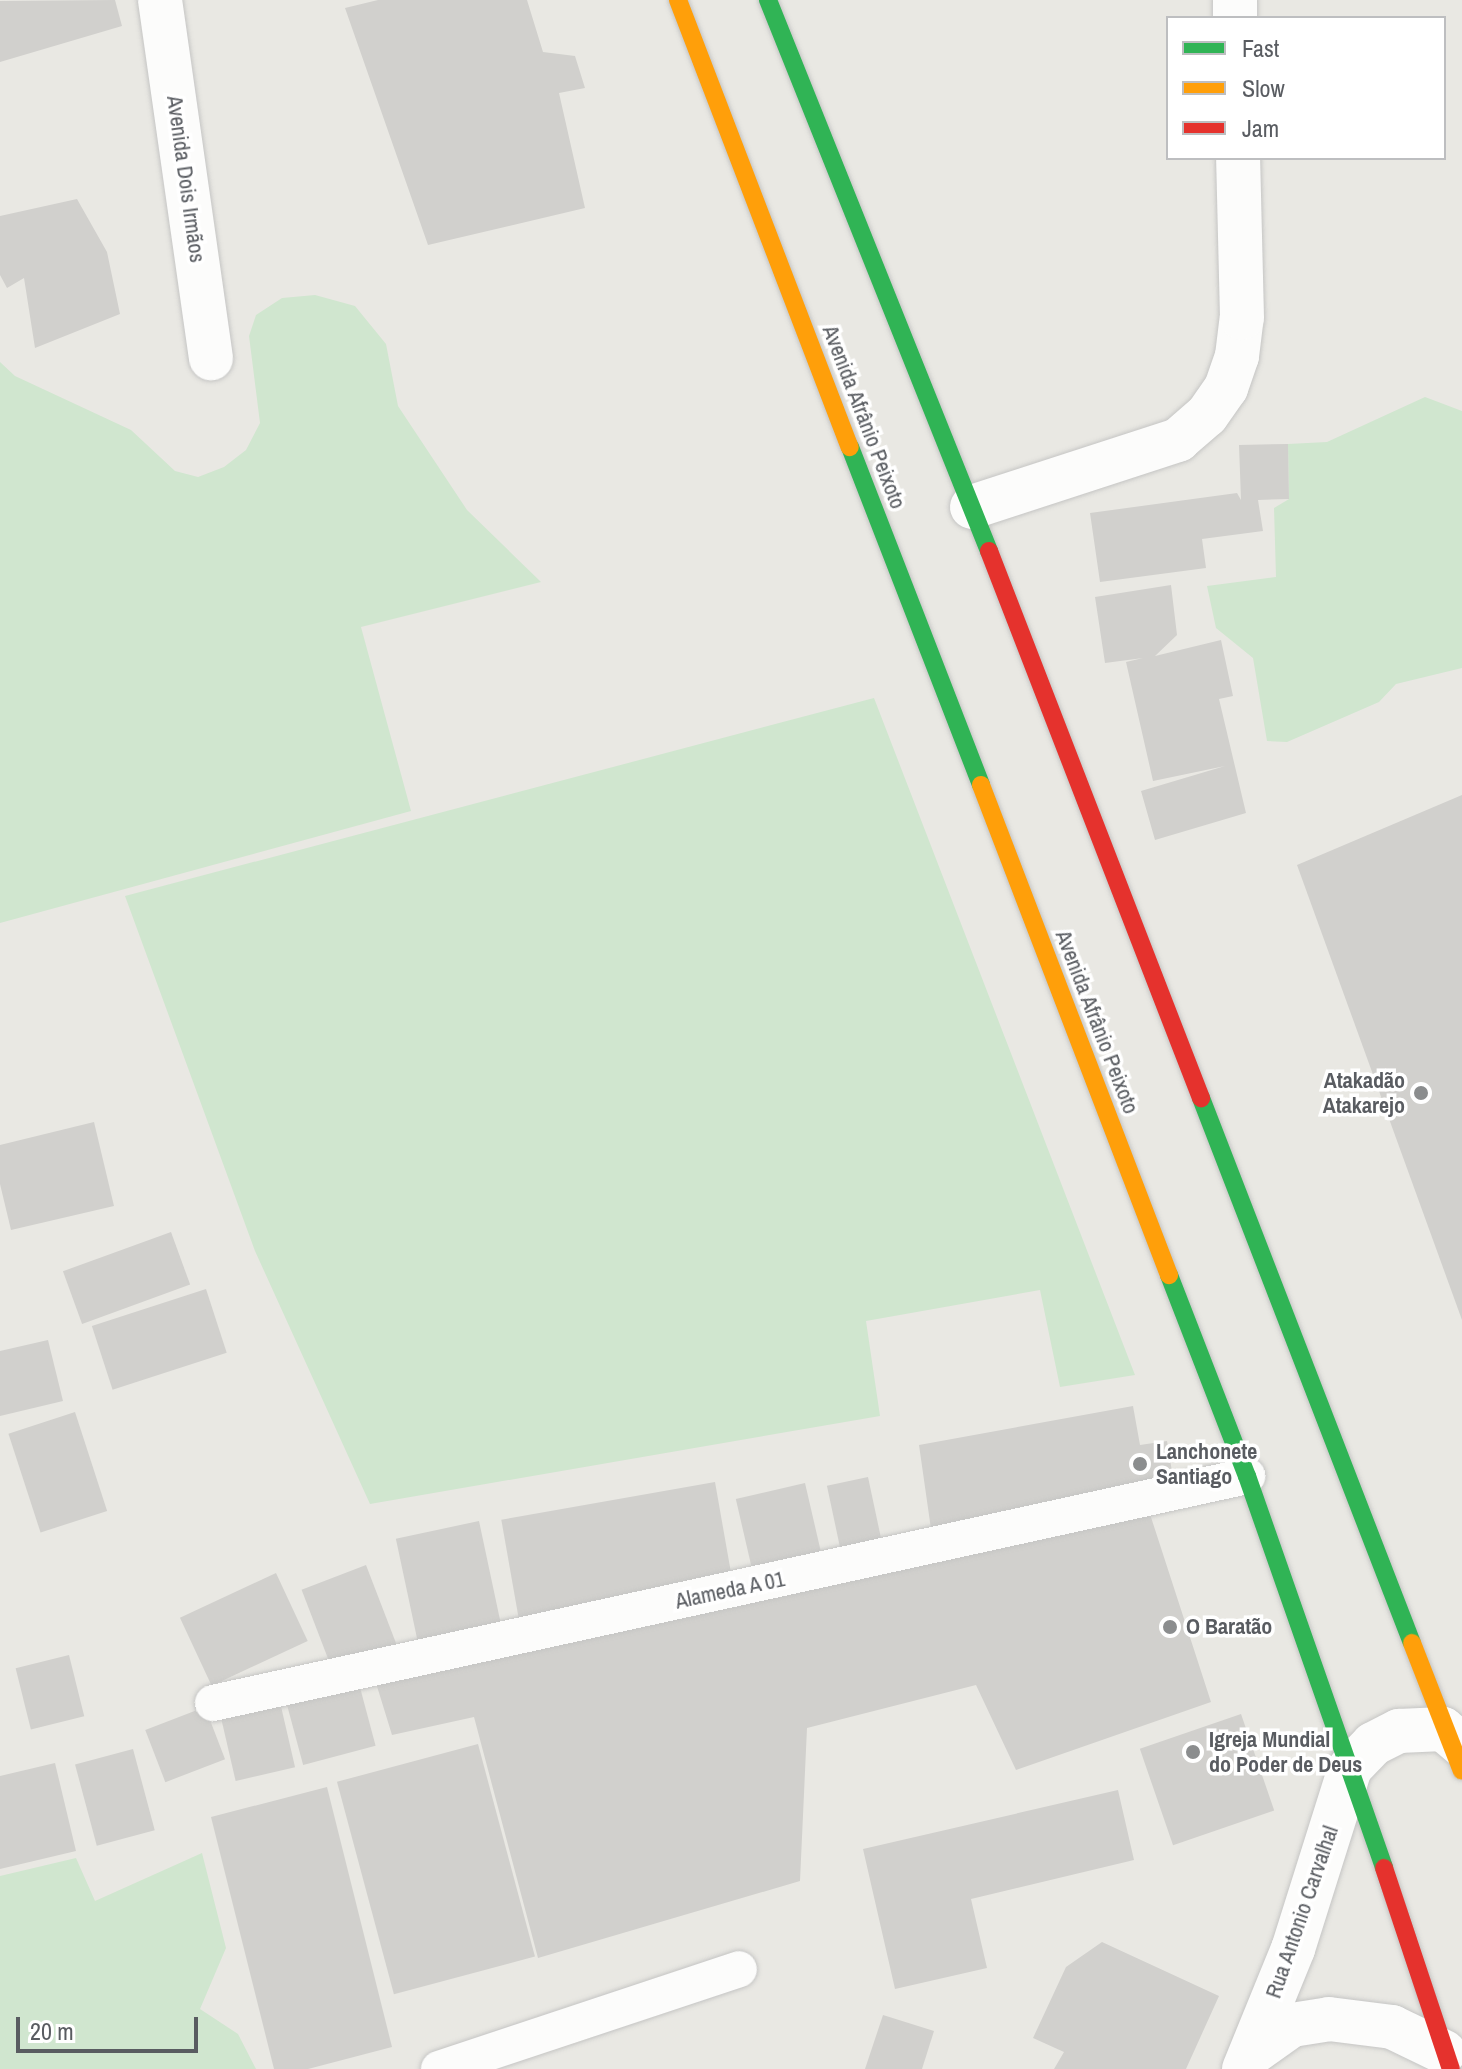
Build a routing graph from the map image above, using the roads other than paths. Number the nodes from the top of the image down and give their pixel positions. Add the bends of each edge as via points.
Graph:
1 (160, 0) edge
2 (678, 0) edge
3 (768, 0) edge
4 (1238, 160) edge
5 (211, 358) dead end
6 (972, 507) junction
7 (1247, 1476) junction
8 (213, 1703) dead end
9 (1456, 1732) edge
10 (1350, 1768) junction
11 (1462, 1771) edge
12 (739, 1969) dead end
13 (1447, 2060) edge
14 (1247, 2061) edge
15 (491, 2062) edge
16 (439, 2069) edge

1 - 5 street, Avenida Dois Irmãos
2 - 7 main road, Avenida Afrânio Peixoto
3 - 6 main road
4 - 6 street via 1242,318 1226,388 1207,415 1178,440
6 - 9 main road
7 - 8 lane, Alameda A 01
7 - 10 main road, Avenida Afrânio Peixoto
9 - 10 street via 1420,1728 1385,1736
9 - 11 main road
10 - 13 main road, Avenida Afrânio Peixoto
10 - 14 street, Rua Antonio Carvalhal via 1293,1949
12 - 15 lane
13 - 14 street, Rua Antonio Carvalhal via 1392,2027 1329,2019 1292,2025
15 - 16 lane

